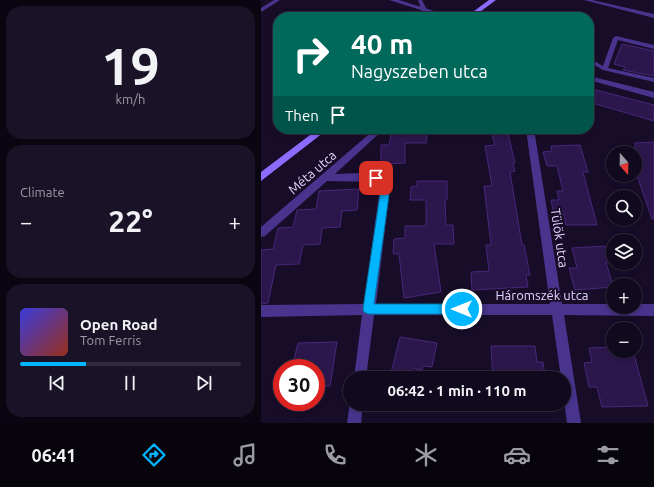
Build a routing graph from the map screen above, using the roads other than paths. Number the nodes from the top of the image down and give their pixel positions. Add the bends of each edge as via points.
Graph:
1 (278, 0) edge
2 (392, 0) edge
3 (420, 0) edge
4 (493, 0) edge
5 (586, 0) edge
6 (261, 10) edge
7 (424, 10) junction
8 (431, 12) edge
9 (476, 12) edge
10 (654, 16) edge
11 (654, 47) edge
12 (594, 63) edge
13 (605, 69) junction
14 (594, 79) edge
15 (654, 80) edge
16 (654, 95) edge
17 (317, 134) edge
18 (374, 134) edge
19 (531, 134) edge
20 (261, 177) edge
21 (326, 178) junction
22 (261, 234) edge
23 (368, 309) junction
24 (556, 309) junction
25 (654, 310) edge
26 (261, 311) edge
27 (360, 371) edge
28 (355, 411) edge
29 (354, 423) edge
30 (574, 423) edge

1 - 6 lane
2 - 7 street
3 - 7 lane
4 - 9 main road
5 - 10 lane
7 - 8 street
11 - 13 lane via 616,38
12 - 13 lane
13 - 15 lane
14 - 16 street
17 - 20 main road, Méta utca
18 - 21 street, Méta utca
19 - 24 street, Tülök utca
21 - 22 street, Méta utca
21 - 23 street via 376,178 384,186
23 - 24 street, Háromszék utca
23 - 26 street, Háromszék utca
23 - 27 street
24 - 25 street, Háromszék utca
24 - 30 street, Tülök utca
28 - 29 street

